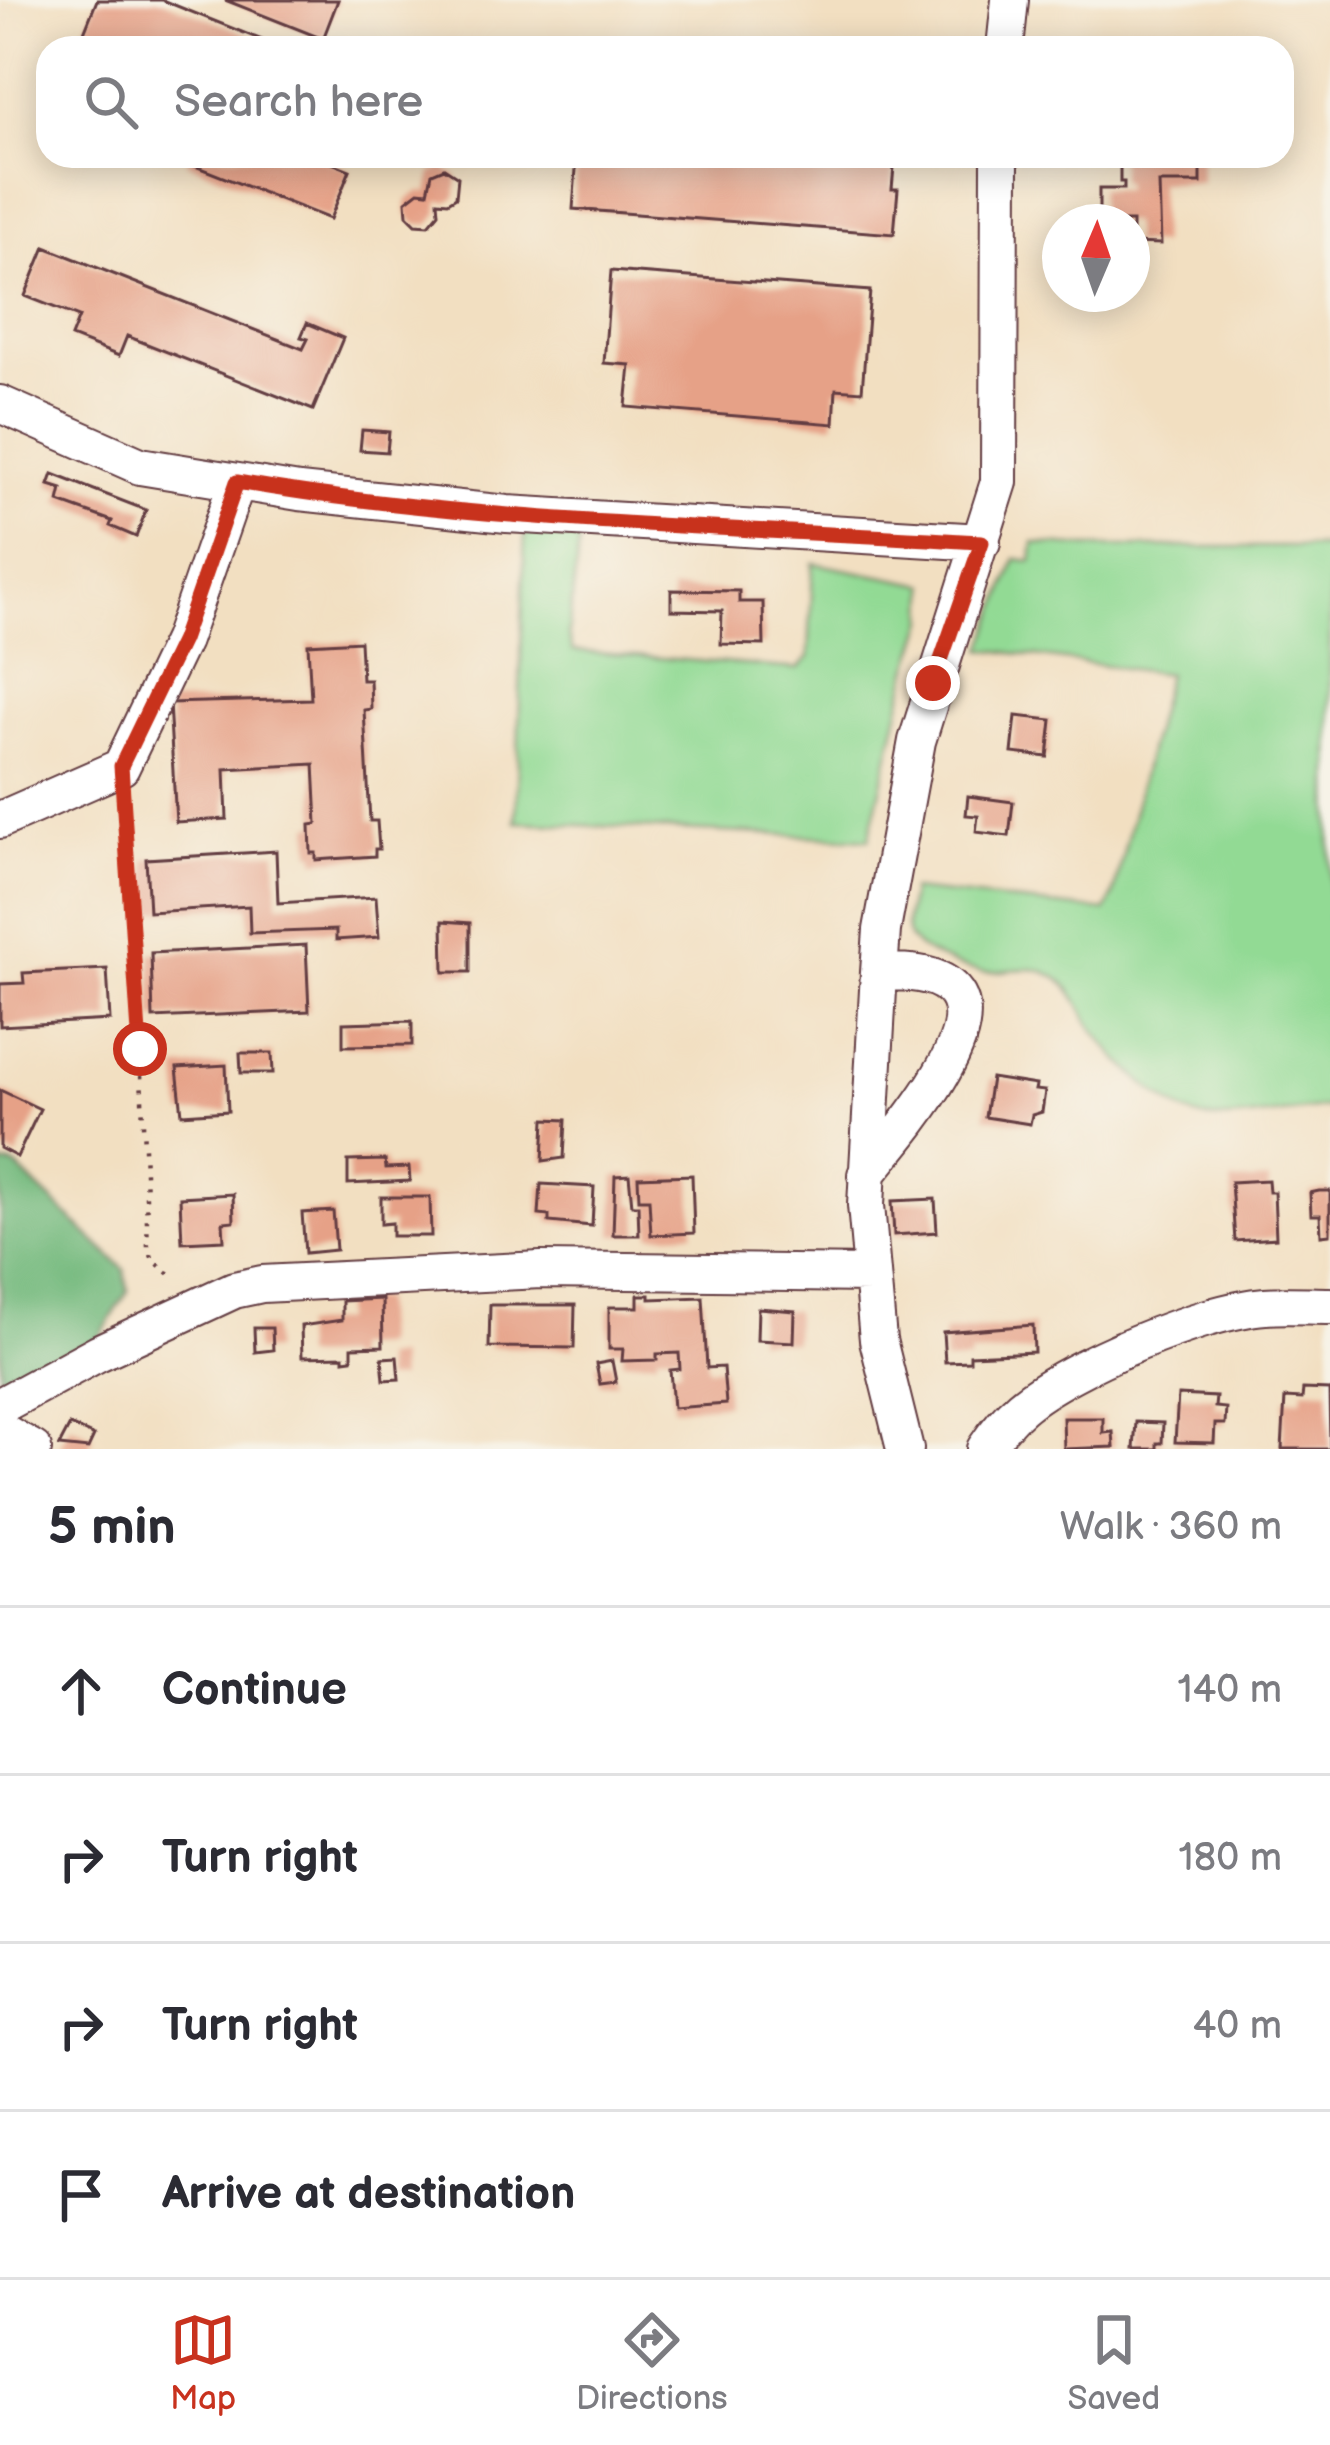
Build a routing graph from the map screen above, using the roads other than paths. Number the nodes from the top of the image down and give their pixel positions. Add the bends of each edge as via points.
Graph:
1 (1010, 0) edge
2 (1006, 36) edge
3 (1000, 168) edge
4 (0, 404) edge
5 (237, 482) junction
6 (982, 542) junction
7 (0, 820) edge
8 (879, 972) junction
9 (866, 1175) junction
10 (871, 1274) junction
11 (1330, 1306) edge
12 (0, 1406) edge
13 (0, 1430) edge
14 (33, 1449) edge
15 (905, 1449) edge
16 (985, 1449) edge

1 - 2 street
3 - 6 street via 999,482
4 - 5 street via 140,466
5 - 6 street via 507,514
5 - 7 street via 182,640 121,766
6 - 8 street via 917,741
8 - 9 street
8 - 9 street via 951,987 961,1024 927,1096
9 - 10 street
10 - 12 street via 541,1270 262,1284 98,1353
10 - 15 street
11 - 16 street via 1235,1311 1154,1337 1050,1386
13 - 14 street

